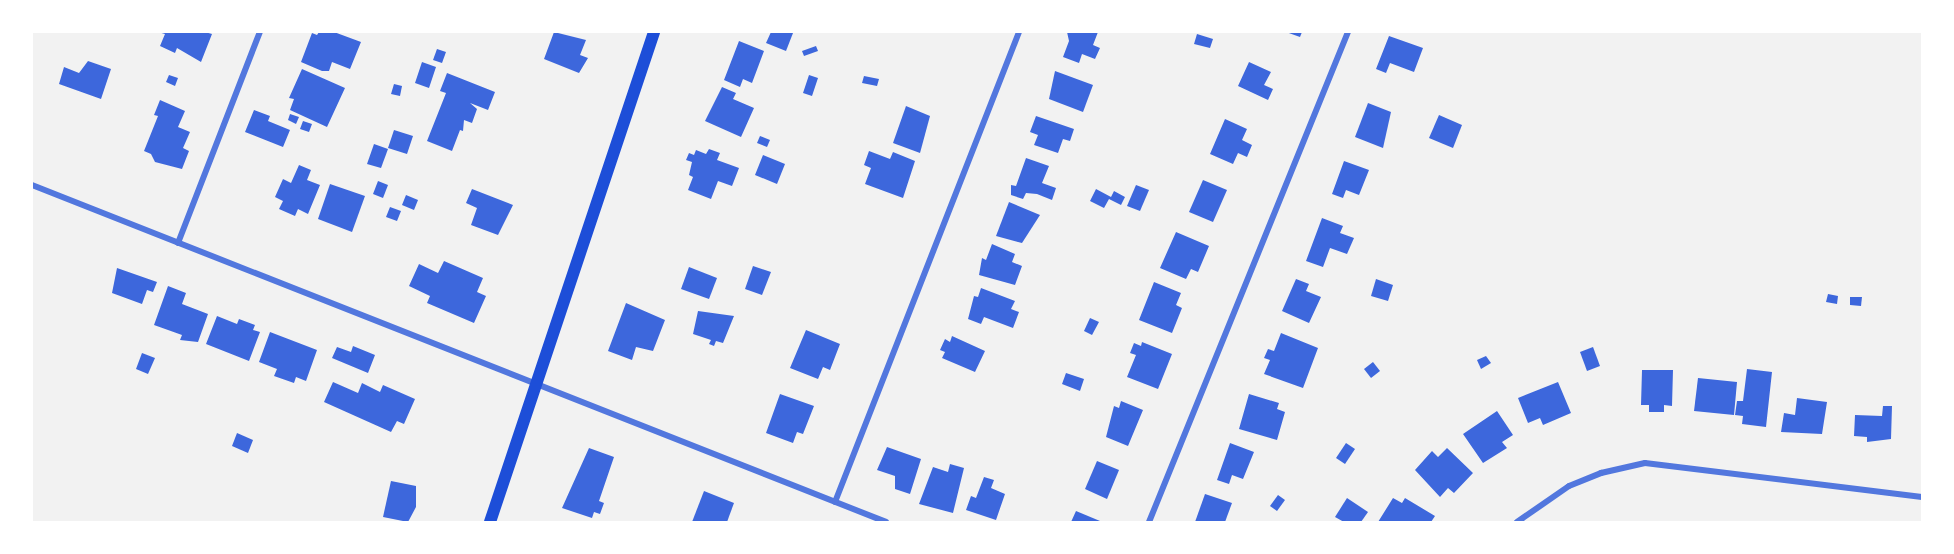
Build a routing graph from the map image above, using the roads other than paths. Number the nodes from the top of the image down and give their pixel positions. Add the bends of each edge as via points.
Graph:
1 (260, 32) edge
2 (654, 32) edge
3 (1019, 32) edge
4 (1348, 32) edge
5 (32, 185) edge
6 (178, 243) junction
7 (535, 384) junction
8 (1923, 497) edge
9 (835, 502) junction
10 (490, 522) edge
11 (886, 522) edge
12 (1149, 522) edge
13 (1518, 522) edge

1 - 6 street
2 - 7 main road
3 - 9 street
4 - 12 street
5 - 6 street
6 - 7 street
7 - 9 street
7 - 10 main road
8 - 13 street via 1645,463 1601,473 1569,486
9 - 11 street

